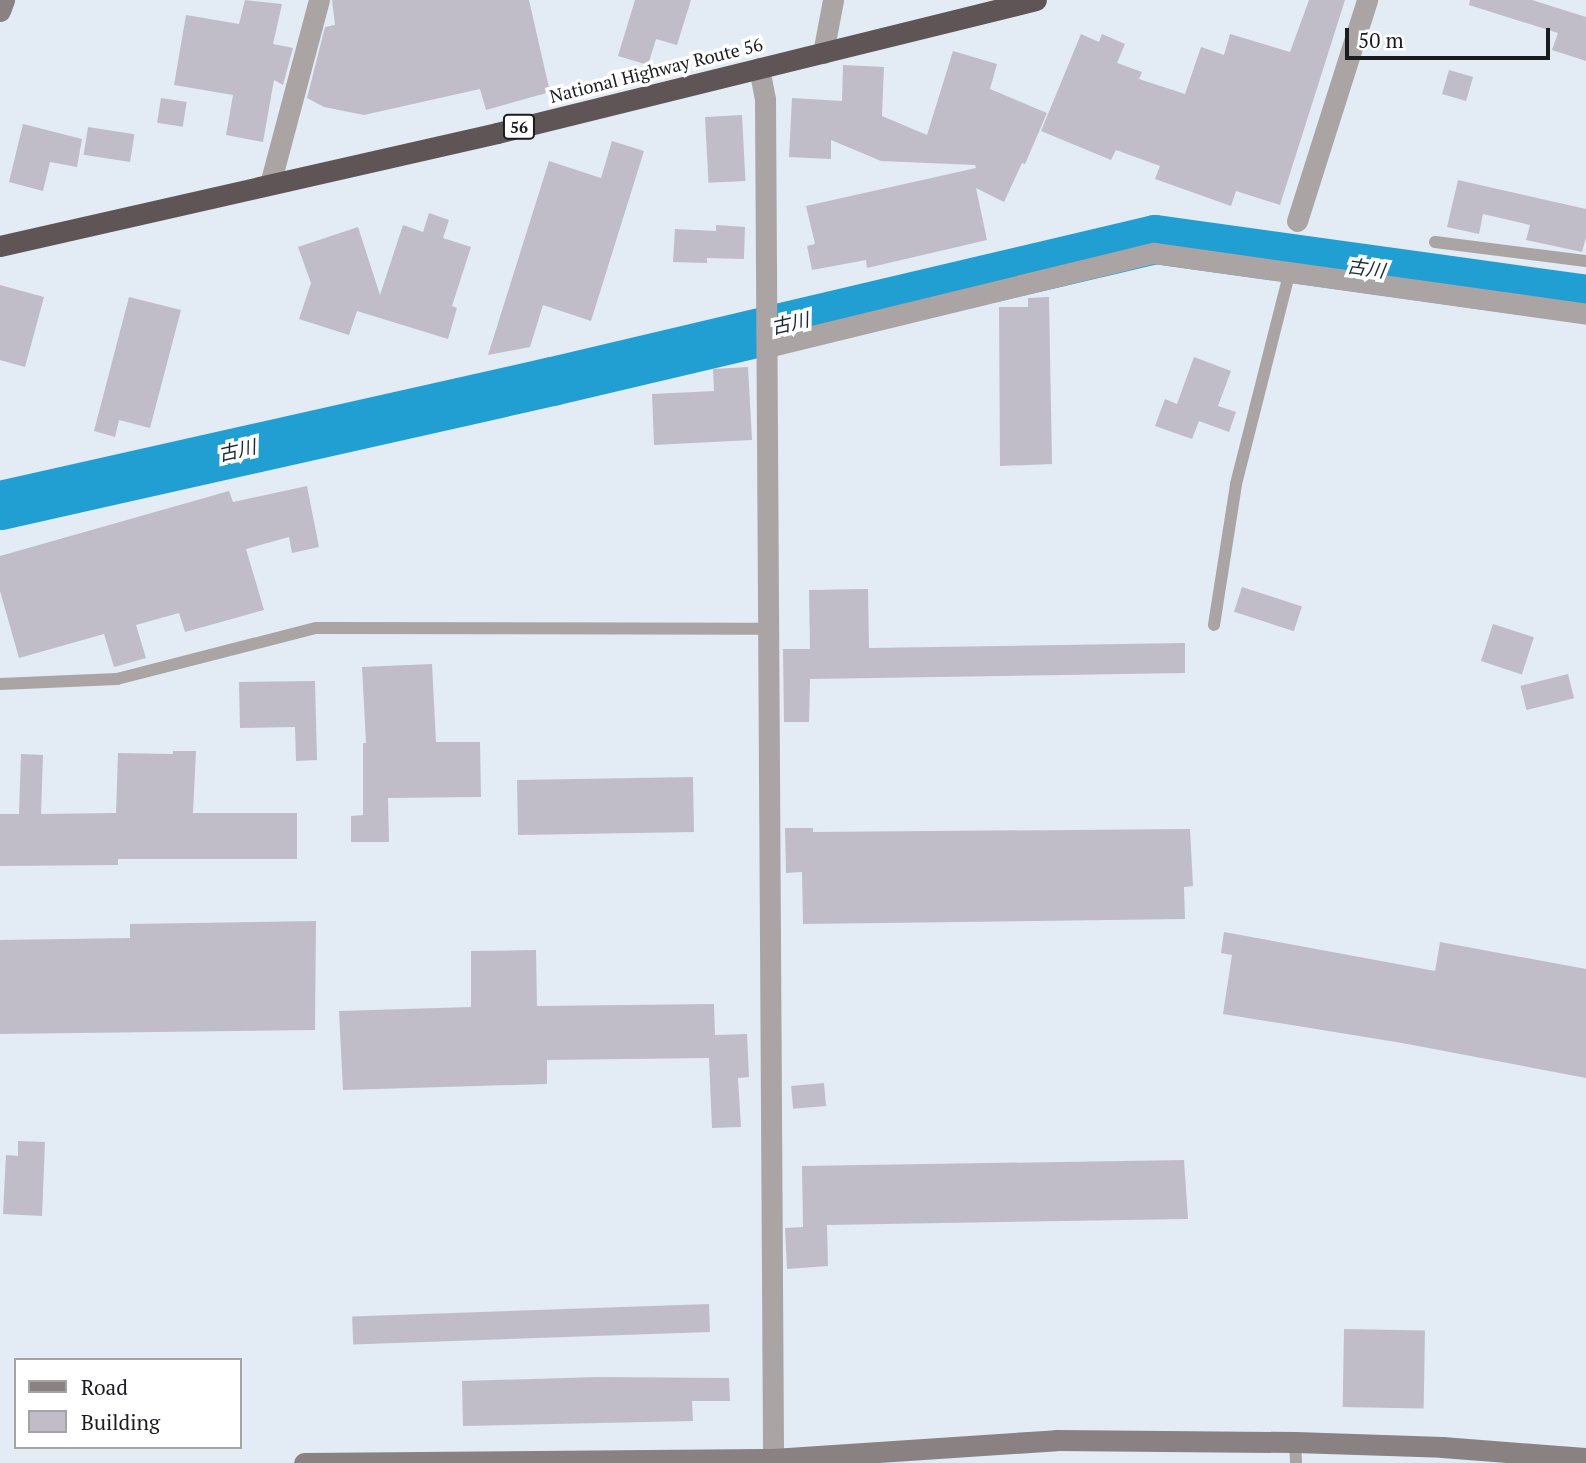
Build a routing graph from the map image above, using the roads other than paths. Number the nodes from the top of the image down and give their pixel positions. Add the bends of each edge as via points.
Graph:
1 (4, 0) edge
2 (318, 0) edge
3 (832, 0) edge
4 (1036, 0) edge
5 (1367, 0) edge
6 (0, 11) edge
7 (823, 53) junction
8 (759, 68) junction
9 (270, 184) junction
10 (1297, 221) dead end
11 (1435, 242) dead end
12 (0, 246) edge
13 (1586, 261) edge
14 (1289, 274) junction
15 (1586, 314) edge
16 (767, 342) junction
17 (1214, 625) dead end
18 (768, 629) junction
19 (0, 684) edge
20 (1295, 1452) edge
21 (1586, 1458) edge
22 (773, 1461) edge
23 (304, 1463) edge

1 - 6 street
2 - 9 street
3 - 7 street
4 - 7 highway, National Highway Route 56 / 56
5 - 10 street
7 - 8 highway, National Highway Route 56 / 56
8 - 9 highway, National Highway Route 56 / 56
8 - 16 street via 765,99
9 - 12 highway, National Highway Route 56 / 56
11 - 13 lane
14 - 15 street
14 - 16 street via 1154,253
14 - 17 lane via 1236,484
16 - 18 street
18 - 19 lane via 316,628 117,679
18 - 22 street
20 - 21 street via 1442,1447
20 - 22 street via 1056,1440
22 - 23 street

